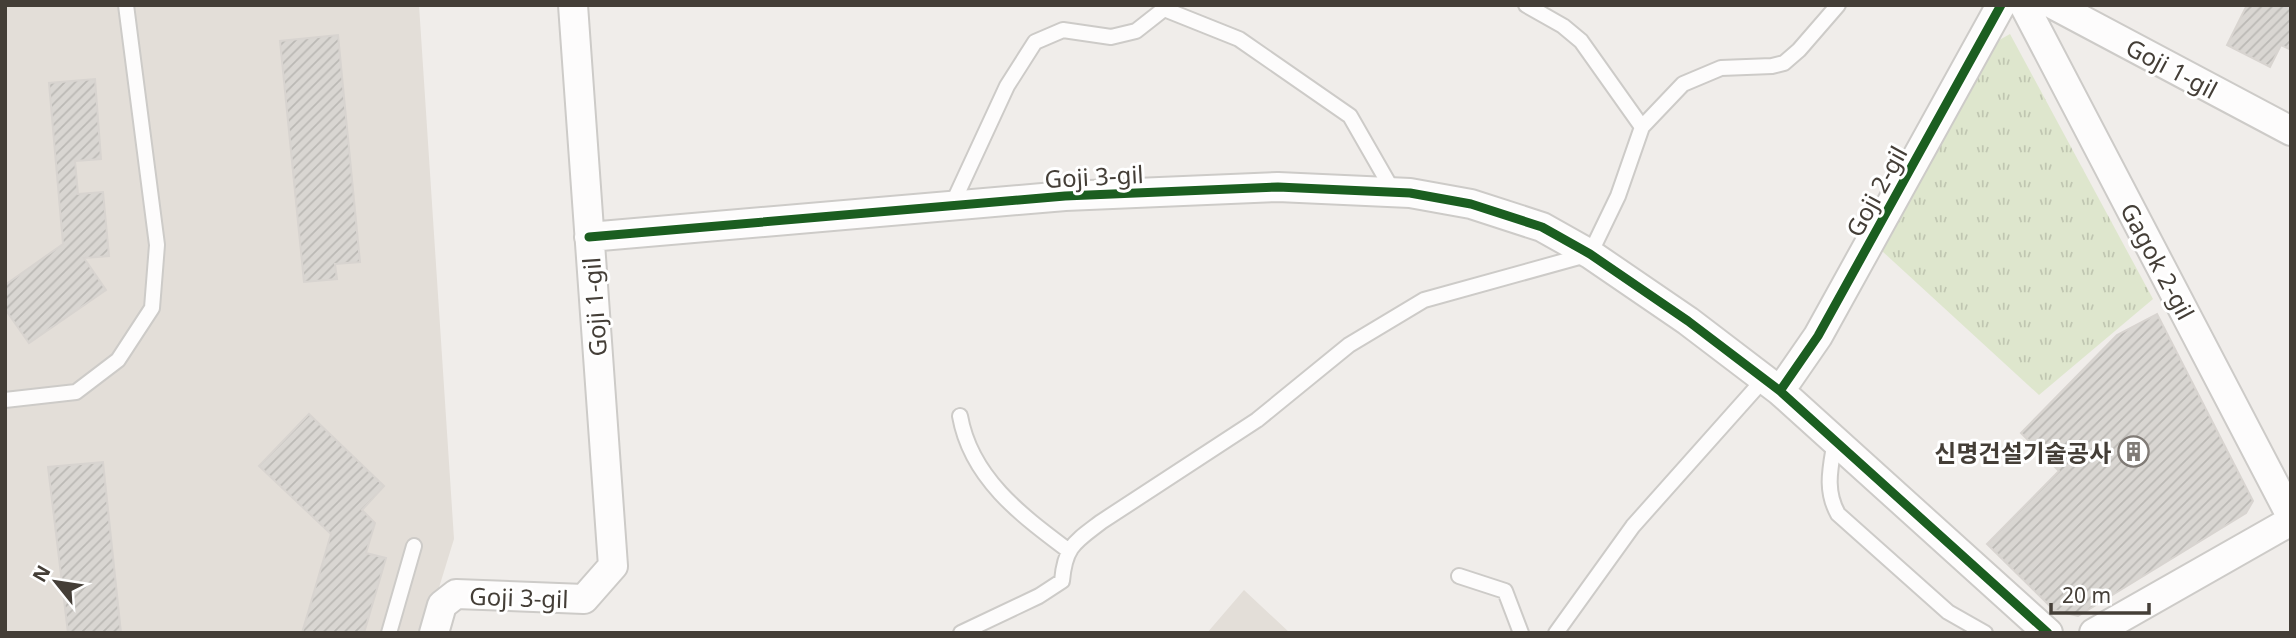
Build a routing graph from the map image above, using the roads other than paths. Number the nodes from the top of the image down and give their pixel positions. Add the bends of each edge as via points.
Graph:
1 (126, 5) edge
2 (573, 5) edge
3 (1526, 5) edge
4 (1838, 5) edge
5 (2001, 5) edge
6 (2024, 5) edge
7 (2054, 5) edge
8 (1642, 127) junction
9 (2291, 131) edge
10 (1393, 191) junction
11 (951, 207) junction
12 (589, 237) junction
13 (1590, 254) junction
14 (1772, 385) junction
15 (5, 400) edge
16 (960, 416) dead end
17 (1835, 440) junction
18 (2291, 518) edge
19 (414, 546) dead end
20 (1069, 551) junction
21 (613, 566) joint
22 (1459, 576) dead end
23 (1561, 632) edge
24 (389, 633) edge
25 (434, 633) edge
26 (961, 633) edge
27 (1521, 633) edge
28 (1986, 633) edge
29 (2048, 633) edge
30 (2094, 633) edge

1 - 15 lane via 157,245 152,308 118,360 76,392
2 - 12 street, Goji 1-gil
3 - 8 lane via 1581,41
4 - 8 lane via 1784,63 1721,68 1684,84
5 - 14 street, Goji 2-gil via 1818,337
6 - 18 street, Gagok 2-gil
7 - 9 street, Goji 1-gil
8 - 13 lane via 1618,196
10 - 11 street, Goji 3-gil via 1278,187 1065,196
10 - 11 lane via 1350,116 1239,39 1164,9 1136,31 1111,37 1063,30 1035,42 1007,86
10 - 13 street, Goji 3-gil via 1471,204 1542,227
11 - 12 street, Goji 3-gil
12 - 21 street, Goji 1-gil
13 - 14 street
13 - 20 lane via 1424,300 1349,345 1257,419 1101,522
14 - 17 street
14 - 23 lane via 1633,526
16 - 20 lane via 964,442 984,478
17 - 28 lane via 1828,485 1838,514 1948,612
17 - 29 street
18 - 30 street
19 - 24 lane
20 - 26 lane via 1064,556 1062,580
21 - 25 street, Goji 3-gil via 584,599 456,594 442,605
22 - 27 lane via 1505,591

